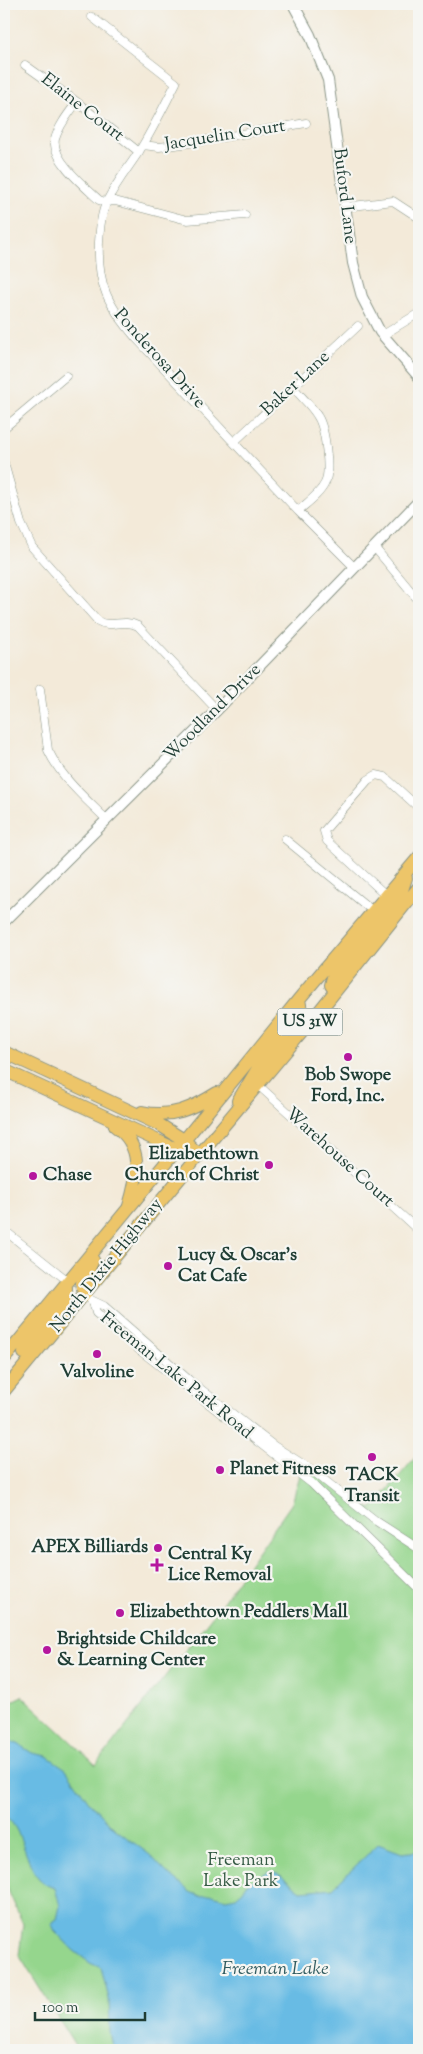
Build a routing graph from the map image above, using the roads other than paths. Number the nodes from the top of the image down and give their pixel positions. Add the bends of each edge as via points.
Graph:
1 (293, 4) edge
2 (92, 17) dead end
3 (25, 65) dead end
4 (77, 102) junction
5 (306, 123) dead end
6 (143, 145) junction
7 (139, 152) junction
8 (107, 202) junction
9 (345, 208) junction
10 (245, 215) dead end
11 (419, 218) edge
12 (419, 313) edge
13 (358, 326) dead end
14 (383, 335) junction
15 (66, 376) dead end
16 (419, 377) edge
17 (293, 387) junction
18 (4, 428) edge
19 (234, 442) junction
20 (4, 464) edge
21 (419, 502) edge
22 (298, 511) junction
23 (375, 548) junction
24 (355, 568) junction
25 (419, 601) edge
26 (40, 689) dead end
27 (217, 710) junction
28 (419, 808) edge
29 (107, 820) junction
30 (285, 839) dead end
31 (419, 857) edge
32 (408, 871) junction
33 (419, 878) edge
34 (419, 887) edge
35 (387, 896) junction
36 (374, 912) junction
37 (391, 920) junction
38 (4, 922) edge
39 (336, 991) junction
40 (299, 999) junction
41 (4, 1052) edge
42 (4, 1070) edge
43 (258, 1085) junction
44 (227, 1086) junction
45 (111, 1101) junction
46 (237, 1111) junction
47 (95, 1112) junction
48 (181, 1144) junction
49 (199, 1155) junction
50 (128, 1208) junction
51 (4, 1230) edge
52 (419, 1231) edge
53 (68, 1281) junction
54 (88, 1298) junction
55 (18, 1342) junction
56 (4, 1359) edge
57 (4, 1368) edge
58 (18, 1374) junction
59 (4, 1391) edge
60 (398, 1534) junction
61 (419, 1542) edge
62 (419, 1549) edge
63 (419, 1589) edge

1 - 9 street, Buford Lane via 328,80
2 - 6 street, Ponderosa Drive via 176,83
3 - 4 street, Elaine Court
4 - 7 street, Elaine Court
4 - 8 street via 58,131 56,151 92,193 100,201
5 - 6 street, Jacquelin Court via 183,144
6 - 7 street, Ponderosa Drive
7 - 8 street, Ponderosa Drive
8 - 10 street via 116,201 188,220
8 - 19 street, Ponderosa Drive via 102,216 98,263 108,301 136,338
9 - 11 street via 393,201
9 - 14 street, Buford Lane via 356,274 366,306
12 - 14 street
13 - 17 street, Baker Lane
14 - 16 street, Buford Lane
15 - 18 street
17 - 19 street, Baker Lane
17 - 22 street via 321,423 327,467 324,486
19 - 22 street, Ponderosa Drive
20 - 27 street via 28,540 40,558 98,621 108,624 124,621 138,626
21 - 23 street, Woodland Drive
22 - 24 street, Ponderosa Drive
23 - 24 street, Woodland Drive
23 - 25 street
24 - 27 street, Woodland Drive
26 - 29 street via 52,759 59,771
27 - 29 street, Woodland Drive
28 - 35 street via 385,777 376,775 324,831 327,841
29 - 38 street, Woodland Drive
30 - 36 street
31 - 32 main road, US 31W
32 - 35 main road, US 31W
32 - 39 main road via 400,896 333,977 331,985
33 - 37 main road
34 - 37 main road, North Dixie Highway / US 31W
35 - 36 main road, US 31W
36 - 40 main road, US 31W
37 - 39 main road, North Dixie Highway / US 31W
39 - 43 main road, North Dixie Highway / US 31W
40 - 44 main road, US 31W
40 - 46 main road via 301,1011 298,1017 245,1088 238,1099
41 - 45 main road
42 - 47 main road
43 - 46 main road, North Dixie Highway / US 31W
43 - 52 street, Warehouse Court
44 - 45 main road via 199,1105 176,1113 151,1114
44 - 48 main road, US 31W
45 - 48 main road via 160,1125
46 - 49 main road, North Dixie Highway / US 31W
47 - 48 main road
47 - 50 main road via 122,1131 134,1148 138,1170
48 - 49 main road
48 - 50 main road, North Dixie Highway / US 31W
49 - 54 main road, North Dixie Highway / US 31W
50 - 53 main road, North Dixie Highway / US 31W
50 - 54 main road via 126,1221 87,1270 82,1283
51 - 53 street
53 - 55 main road, North Dixie Highway / US 31W
53 - 58 main road via 66,1297 18,1361
54 - 58 main road, North Dixie Highway / US 31W
54 - 60 street, Freeman Lake Park Road via 104,1306 189,1380 274,1446
54 - 63 street, Freeman Lake Park Road via 96,1313 142,1352 310,1483
55 - 56 main road, North Dixie Highway / US 31W
55 - 57 main road via 18,1351
58 - 59 main road, North Dixie Highway / US 31W
60 - 61 street
60 - 62 street

